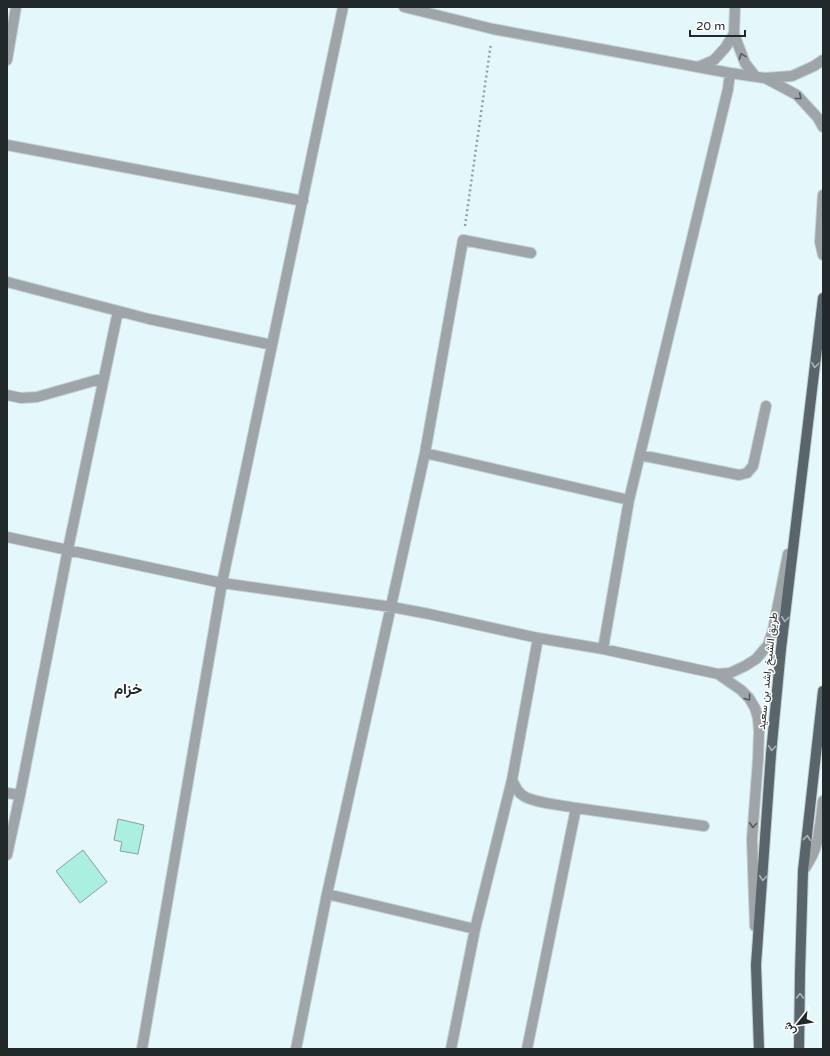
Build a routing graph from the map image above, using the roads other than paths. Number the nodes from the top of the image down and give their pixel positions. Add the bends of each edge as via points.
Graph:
1 (16, 7) edge
2 (343, 7) edge
3 (404, 7) edge
4 (735, 7) edge
5 (734, 34) junction
6 (7, 60) edge
7 (823, 60) edge
8 (698, 67) junction
9 (730, 73) junction
10 (755, 76) junction
11 (765, 78) junction
12 (823, 127) edge
13 (7, 145) edge
14 (823, 195) edge
15 (303, 201) junction
16 (531, 253) dead end
17 (823, 255) edge
18 (7, 282) edge
19 (823, 298) edge
20 (118, 311) junction
21 (272, 345) junction
22 (104, 378) junction
23 (7, 395) edge
24 (766, 406) dead end
25 (425, 453) junction
26 (640, 455) junction
27 (629, 500) junction
28 (798, 503) junction
29 (7, 536) edge
30 (68, 549) junction
31 (222, 583) junction
32 (392, 607) junction
33 (538, 638) junction
34 (603, 648) junction
35 (718, 674) junction
36 (823, 691) edge
37 (512, 780) junction
38 (7, 793) edge
39 (20, 795) junction
40 (823, 802) edge
41 (576, 808) junction
42 (704, 826) dead end
43 (7, 856) edge
44 (803, 871) junction
45 (327, 894) junction
46 (475, 928) junction
47 (756, 965) junction
48 (142, 1049) edge
49 (296, 1049) edge
50 (451, 1049) edge
51 (527, 1049) edge
52 (759, 1049) edge
53 (799, 1049) edge

1 - 6 street
2 - 15 street
3 - 8 street via 493,29
4 - 5 street
5 - 8 street via 714,60
10 -> 5 street via 745,63
7 - 11 street via 792,76
8 - 9 street
9 - 10 street
9 - 26 street
10 - 11 street
11 -> 12 street via 797,95
13 - 15 street
14 - 17 street via 820,242
15 - 21 street
16 - 25 street via 463,240
18 - 20 street
19 -> 28 main road, طريق الشيخ راشد بن سعيد
20 - 21 street
20 - 22 street
21 - 31 street
22 - 23 street via 37,397 21,398
22 - 30 street
24 - 26 street via 753,466 747,473 739,475
25 - 27 street
25 - 32 street
26 - 27 street
27 - 34 street
28 - 35 street via 768,645 756,659 745,666 730,673
28 -> 47 main road, طريق الشيخ راشد بن سعيد via 771,754
29 - 30 street
30 - 31 street
30 - 39 street
31 - 32 street
31 - 48 street
32 - 33 street
32 - 45 street
33 - 34 street
33 - 37 street
34 - 35 street
35 -> 47 street via 749,698 758,718 758,760 752,839
44 -> 36 main road
37 - 41 street via 522,795 532,800
37 - 46 street
38 - 39 street
39 - 43 street
40 - 44 street via 815,849
41 - 42 street
41 - 51 street
53 -> 44 main road
45 - 46 street
45 - 49 street
46 - 50 street
47 - 52 main road, طريق الشيخ راشد بن سعيد

